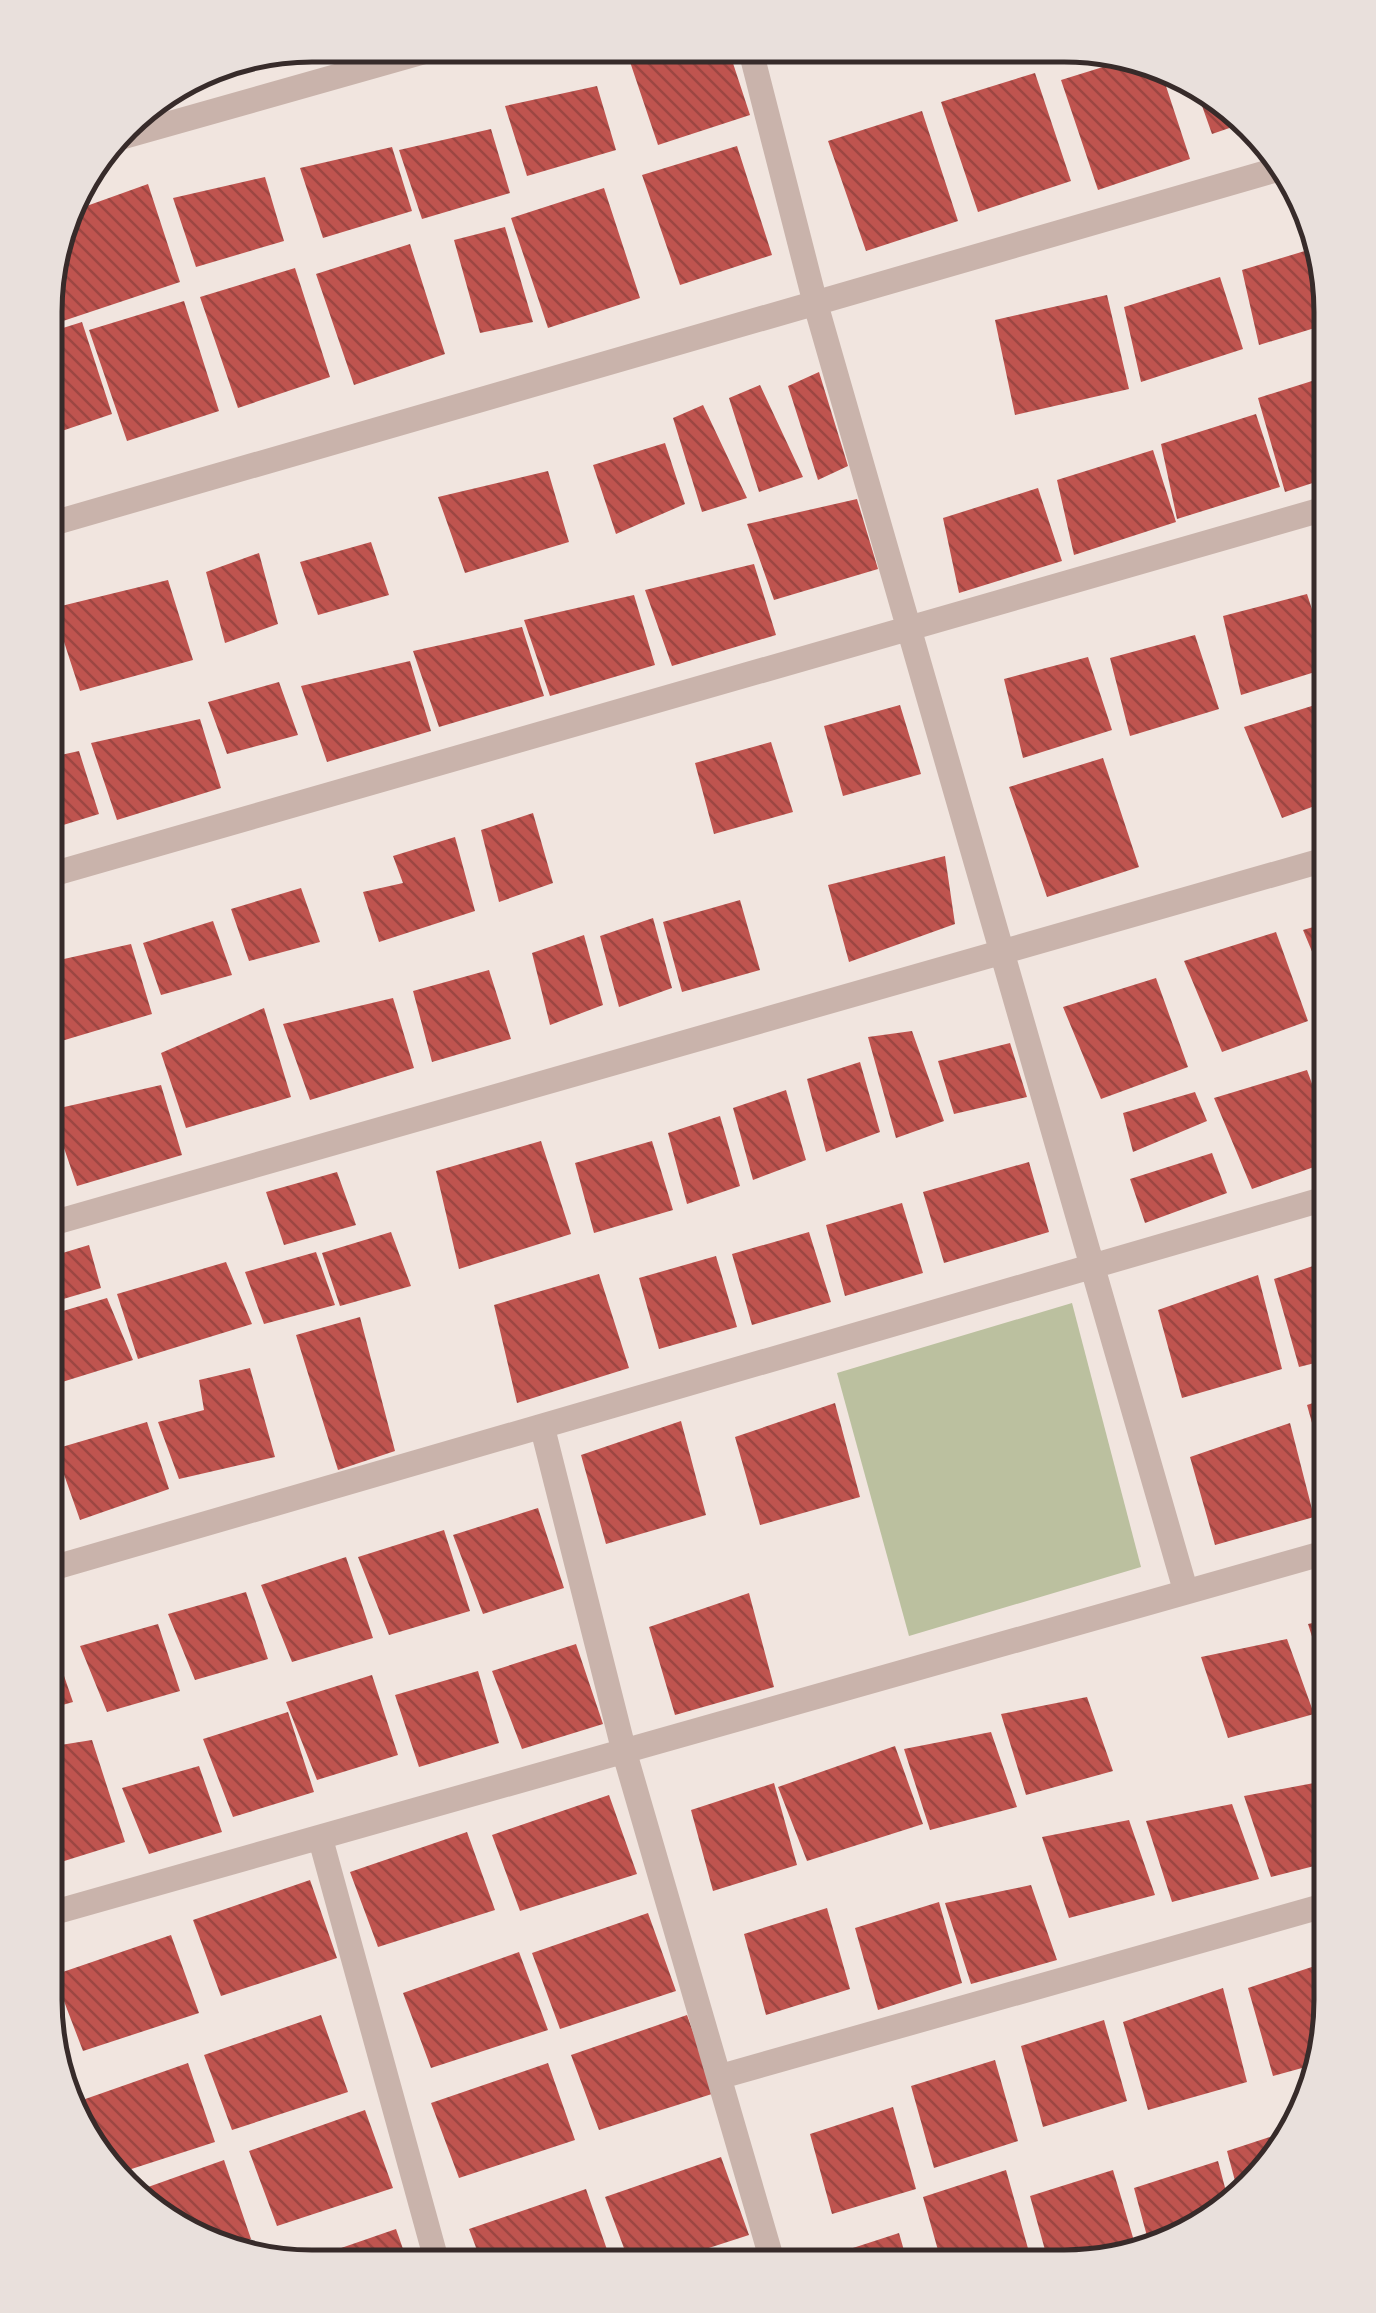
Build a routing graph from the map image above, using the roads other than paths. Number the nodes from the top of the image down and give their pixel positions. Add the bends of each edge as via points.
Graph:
1 (387, 62) edge
2 (754, 62) edge
3 (141, 132) edge
4 (1270, 172) edge
5 (816, 302) junction
6 (1314, 513) edge
7 (62, 521) edge
8 (910, 628) junction
9 (1314, 863) edge
10 (62, 871) edge
11 (1002, 952) junction
12 (1313, 1202) edge
13 (62, 1220) edge
14 (1094, 1265) junction
15 (542, 1426) junction
16 (1313, 1556) edge
17 (62, 1565) edge
18 (1186, 1592) junction
19 (624, 1751) junction
20 (320, 1837) junction
21 (1313, 1909) edge
22 (62, 1910) edge
23 (720, 2077) junction
24 (434, 2250) edge
25 (769, 2250) edge

1 - 3 street
2 - 5 street
4 - 5 street
5 - 7 street
5 - 8 street
6 - 8 street
8 - 10 street
8 - 11 street
9 - 11 street
11 - 13 street
11 - 14 street
12 - 14 street
14 - 15 street
14 - 18 street
15 - 17 street
15 - 19 street
16 - 18 street
18 - 19 street
19 - 20 street
19 - 23 street
20 - 22 street
20 - 24 street
21 - 23 street
23 - 25 street

